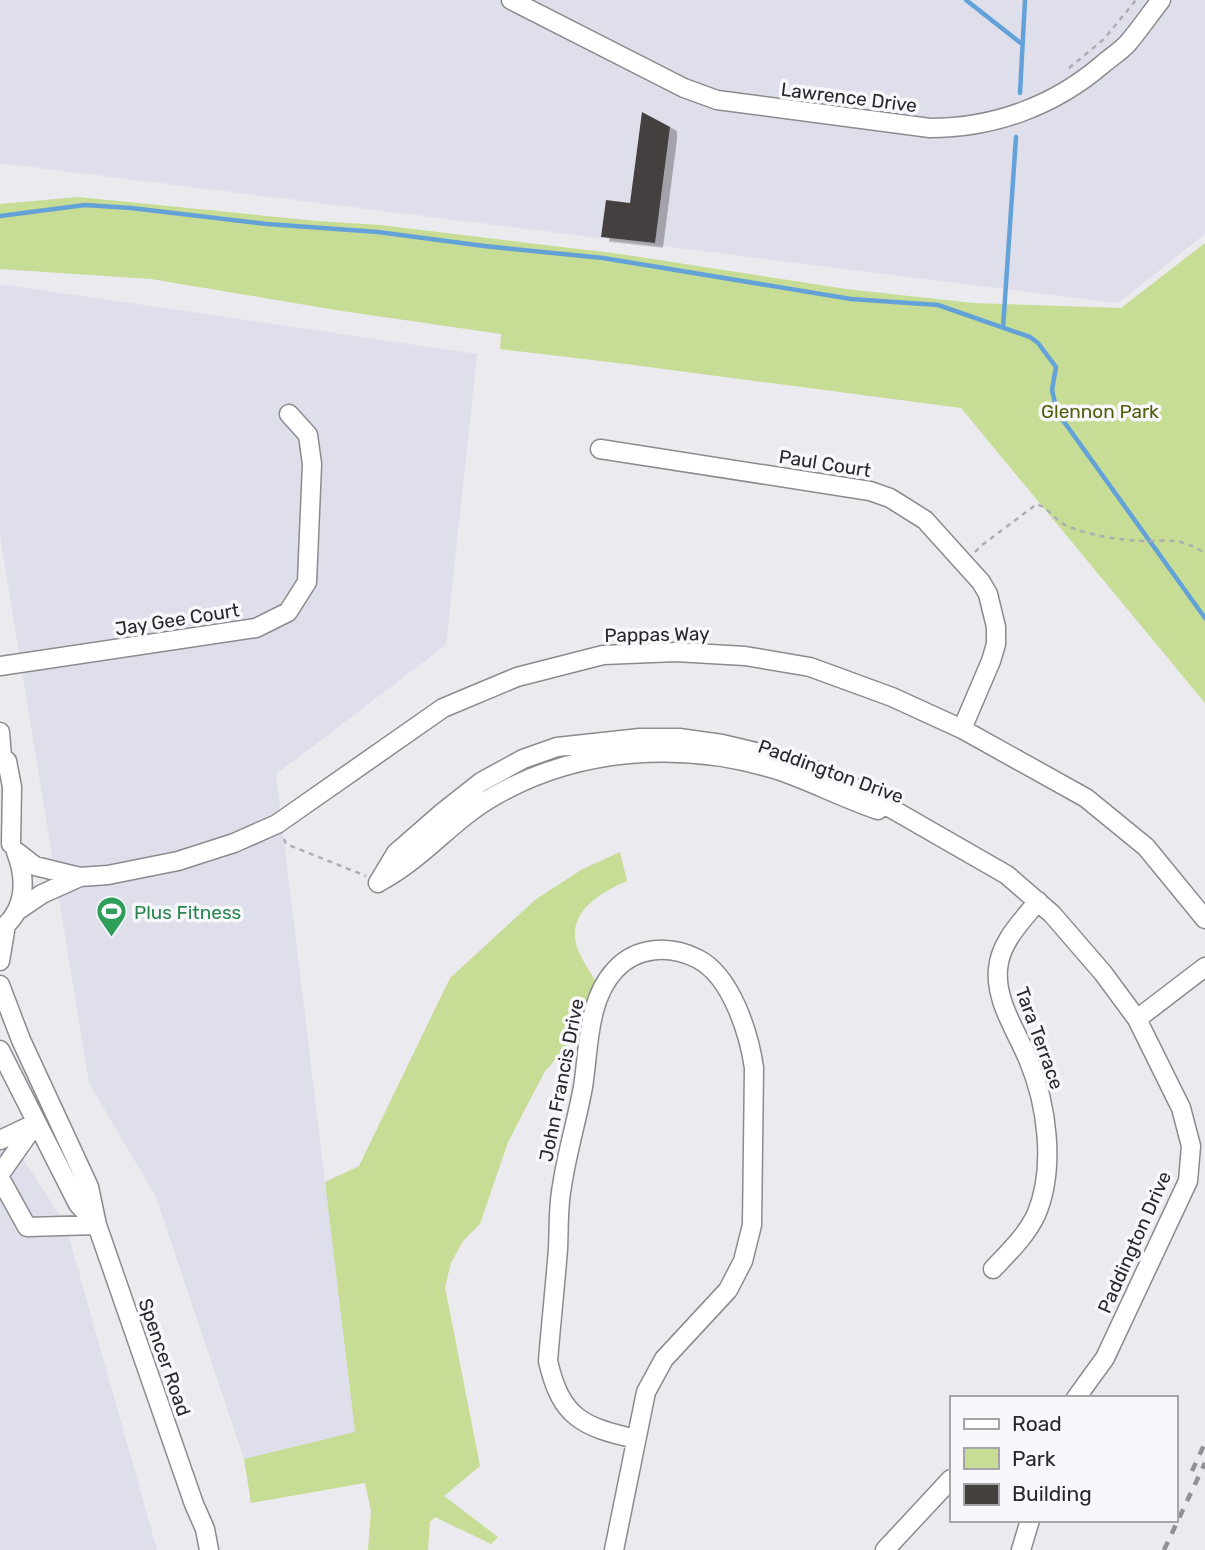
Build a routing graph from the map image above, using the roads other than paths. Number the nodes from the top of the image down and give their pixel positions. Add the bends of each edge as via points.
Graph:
1 (511, 0) edge
2 (1161, 0) edge
3 (289, 414) dead end
4 (600, 449) dead end
5 (0, 666) edge
6 (962, 729) junction
7 (0, 732) edge
8 (1, 758) edge
9 (909, 820) junction
10 (9, 844) edge
11 (80, 877) junction
12 (1038, 901) junction
13 (1205, 919) edge
14 (8, 922) edge
15 (0, 961) edge
16 (1205, 967) edge
17 (0, 985) edge
18 (1137, 1020) junction
19 (0, 1050) edge
20 (56, 1114) junction
21 (33, 1117) junction
22 (0, 1129) edge
23 (0, 1140) edge
24 (0, 1176) edge
25 (97, 1224) junction
26 (993, 1269) dead end
27 (1077, 1396) edge
28 (636, 1439) junction
29 (950, 1480) edge
30 (194, 1504) junction
31 (1029, 1522) edge
32 (197, 1550) edge
33 (209, 1550) edge
34 (614, 1550) edge
35 (886, 1550) edge
36 (1021, 1550) edge

1 - 2 street, Lawrence Drive via 684,88 717,100 910,127 951,128 995,121 1037,107 1079,83 1126,44
3 - 5 street, Jay Gee Court via 308,435 312,464 307,582 288,612 256,628
4 - 6 street, Paul Court via 870,491 925,520 981,582 992,606 996,644
6 - 11 street, Pappas Way via 810,667 745,656 676,652 603,655 517,677 443,708 277,824 234,843 178,861
6 - 13 street, Pappas Way via 1086,797 1146,847
7 - 8 street
8 - 10 street via 7,761 12,787
9 - 9 street, Paddington Drive via 819,772 722,744 640,738 558,747 523,758 481,782 396,853 378,883 478,805 527,779 565,765 641,752 686,752 775,769
9 - 12 street, Paddington Drive via 1007,875
10 - 11 street, Pappas Way via 34,866
10 - 14 street via 23,872 24,891
11 - 14 street, Pappas Way via 41,894
12 - 18 street, Paddington Drive via 1103,973
12 - 26 street, Tara Terrace via 1010,937 998,970 1005,1011 1037,1081 1044,1117 1044,1187 1023,1237
14 - 15 street
16 - 18 street
17 - 20 street, Spencer Road
18 - 27 street, Paddington Drive via 1181,1108 1191,1146 1188,1181 1105,1358
19 - 21 street, Spencer Road
20 - 21 street
20 - 25 street, Spencer Road via 89,1187
21 - 22 street
21 - 23 street
21 - 24 street
21 - 25 street, Spencer Road via 79,1204
24 - 25 street via 27,1227
25 - 30 street, Spencer Road
28 - 28 street, John Francis Drive via 599,1431 578,1418 564,1404 548,1361 561,1187 594,1010 615,970 632,956 657,949 684,953 706,964 725,982 751,1046 752,1225 743,1261 728,1290 664,1359 646,1392
28 - 34 street, John Francis Drive
29 - 35 street
30 - 32 street, Spencer Road
30 - 33 street, Spencer Road
31 - 36 street

